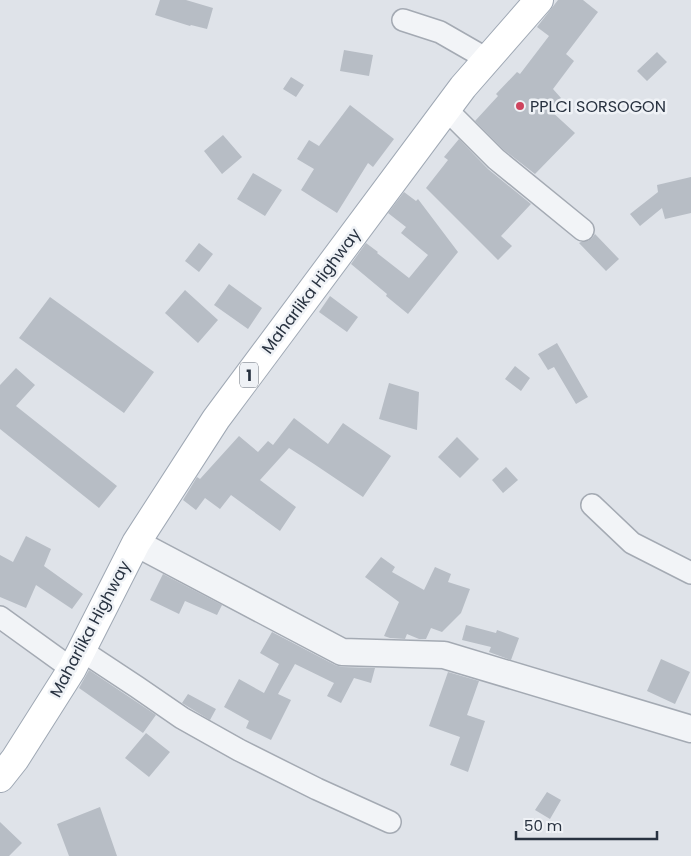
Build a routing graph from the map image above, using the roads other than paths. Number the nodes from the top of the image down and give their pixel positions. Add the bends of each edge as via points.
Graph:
1 (539, 0) edge
2 (403, 20) dead end
3 (487, 59) junction
4 (446, 109) junction
5 (583, 230) dead end
6 (592, 505) dead end
7 (136, 542) junction
8 (691, 573) edge
9 (0, 617) edge
10 (76, 659) junction
11 (691, 729) edge
12 (0, 778) edge
13 (390, 822) dead end

1 - 3 main road, Maharlika Highway / 1
2 - 3 street via 440,32
3 - 4 main road, Maharlika Highway / 1
4 - 5 street via 496,158
4 - 7 main road, Maharlika Highway / 1 via 216,419
6 - 8 street via 632,542
7 - 10 main road, Maharlika Highway / 1
7 - 11 street via 342,652 444,655
9 - 10 street
10 - 12 main road, Maharlika Highway / 1
10 - 13 street via 239,750

